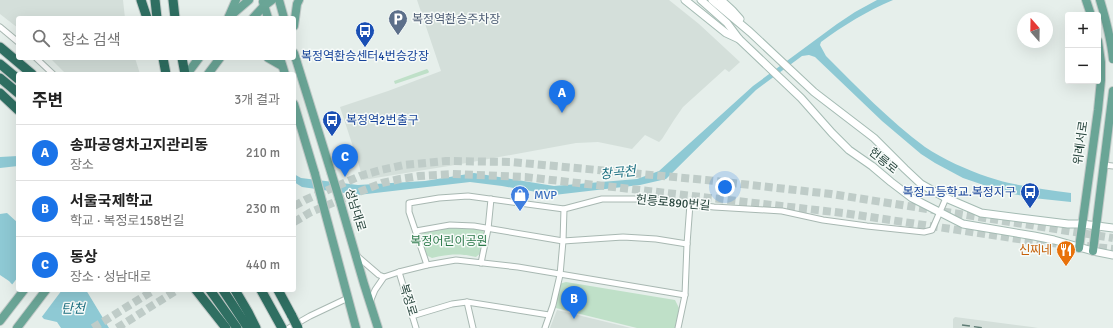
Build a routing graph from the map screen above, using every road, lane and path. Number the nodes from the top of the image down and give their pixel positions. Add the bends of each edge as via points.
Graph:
1 (142, 0) edge
2 (155, 0) edge
3 (173, 0) edge
4 (236, 0) edge
5 (249, 0) edge
6 (272, 0) edge
7 (279, 0) edge
8 (299, 0) edge
9 (685, 0) edge
10 (701, 0) edge
11 (712, 0) edge
12 (721, 0) edge
13 (1086, 0) edge
14 (1100, 0) edge
15 (264, 3) edge
16 (1091, 12) edge
17 (146, 16) edge
18 (157, 16) edge
19 (175, 16) edge
20 (229, 16) edge
21 (230, 16) edge
22 (254, 16) edge
23 (267, 16) edge
24 (283, 16) edge
25 (295, 16) edge
26 (0, 27) edge
27 (750, 32) junction
28 (1112, 38) edge
29 (739, 39) junction
30 (16, 40) edge
31 (1101, 40) edge
32 (0, 47) edge
33 (1099, 48) edge
34 (296, 59) edge
35 (1113, 59) edge
36 (38, 60) edge
37 (163, 60) edge
38 (182, 60) edge
39 (197, 60) edge
40 (219, 60) edge
41 (281, 62) edge
42 (0, 64) edge
43 (30, 72) edge
44 (51, 72) edge
45 (166, 72) edge
46 (185, 72) edge
47 (188, 72) edge
48 (210, 72) edge
49 (284, 72) edge
50 (16, 77) edge
51 (0, 78) edge
52 (16, 91) edge
53 (1113, 91) edge
54 (0, 94) edge
55 (16, 108) edge
56 (296, 111) edge
57 (1104, 165) junction
58 (1113, 166) edge
59 (946, 198) junction
60 (491, 199) junction
61 (690, 204) junction
62 (564, 209) junction
63 (939, 213) junction
64 (1082, 224) junction
65 (1095, 226) junction
66 (1113, 228) edge
67 (488, 229) junction
68 (416, 231) junction
69 (563, 241) junction
70 (687, 244) junction
71 (1079, 248) junction
72 (1093, 251) junction
73 (1113, 255) edge
74 (356, 256) junction
75 (481, 263) junction
76 (427, 265) junction
77 (399, 272) junction
78 (560, 275) junction
79 (384, 277) junction
80 (22, 292) edge
81 (44, 292) edge
82 (198, 292) edge
83 (211, 292) edge
84 (224, 292) edge
85 (236, 292) edge
86 (262, 292) edge
87 (279, 292) edge
88 (685, 295) junction
89 (348, 298) junction
90 (370, 302) junction
91 (467, 302) junction
92 (549, 315) junction
93 (412, 316) junction
94 (0, 321) edge
95 (281, 326) edge
96 (17, 328) edge
97 (226, 328) edge
98 (237, 328) edge
99 (248, 328) edge
100 (256, 328) edge
101 (289, 328) edge
102 (298, 328) edge
103 (356, 328) edge
104 (378, 328) edge
105 (416, 328) edge
106 (473, 328) edge
107 (545, 328) edge
108 (678, 328) edge

1 - 17 highway
2 - 18 highway
3 - 19 highway
4 - 20 main road
5 - 21 main road
6 - 15 main road
7 - 24 main road
8 - 25 main road
9 - 29 main road, 헌릉로 via 726,33
10 - 29 main road via 727,23
11 - 27 main road
12 - 27 main road
13 - 16 main road
14 - 28 main road
15 - 22 main road
15 - 23 main road
26 - 30 street
27 - 59 main road, 헌릉로 via 800,80 874,138 921,184
28 - 31 street
28 - 35 main road
29 - 63 main road, 헌릉로 via 801,98 849,150 912,198
32 - 43 highway
33 - 64 main road, 위례서로 via 1101,80
34 - 74 main road, 성남대로, bridge
36 - 44 street
37 - 45 highway
38 - 46 highway
39 - 47 main road
40 - 48 main road
41 - 49 main road
42 - 50 highway
51 - 52 highway
53 - 57 main road
54 - 55 highway
56 - 89 main road, bridge
57 - 58 street
57 - 65 main road
59 - 63 street, 헌릉로890번길
59 - 64 main road, 헌릉로 via 981,213
60 - 62 street, 헌릉로890번길
60 - 67 street
60 - 68 street, 헌릉로890번길 via 468,196 409,203 409,212
61 - 62 street, 헌릉로890번길 via 647,198 602,199
61 - 63 street, 헌릉로890번길 via 782,211 830,221 924,232 932,230
61 - 70 street
62 - 69 street
63 - 71 main road, 헌릉로 via 962,224 1054,240
64 - 65 main road, 헌릉로
64 - 71 main road, 위례서로
65 - 66 main road, 헌릉로
65 - 72 main road
67 - 68 street via 450,225
67 - 69 street
67 - 75 street
68 - 76 street, 헌릉로890번길
69 - 70 street via 622,237
69 - 78 street
70 - 88 street
71 - 72 main road, 헌릉로
72 - 73 main road, 헌릉로
74 - 79 street
74 - 90 main road, 성남대로
75 - 76 street via 456,260
75 - 78 street
76 - 77 street
77 - 79 street
77 - 93 street, 복정로
78 - 88 street
78 - 92 street
79 - 90 street
80 - 94 main road
81 - 96 main road
82 - 97 highway
83 - 98 highway
84 - 99 highway
85 - 100 highway
86 - 95 highway
87 - 102 highway, bridge
88 - 108 street
89 - 101 street
89 - 103 main road
90 - 104 main road, 성남대로
91 - 92 street
91 - 93 street
91 - 106 street
92 - 107 street
93 - 105 street, 복정로

